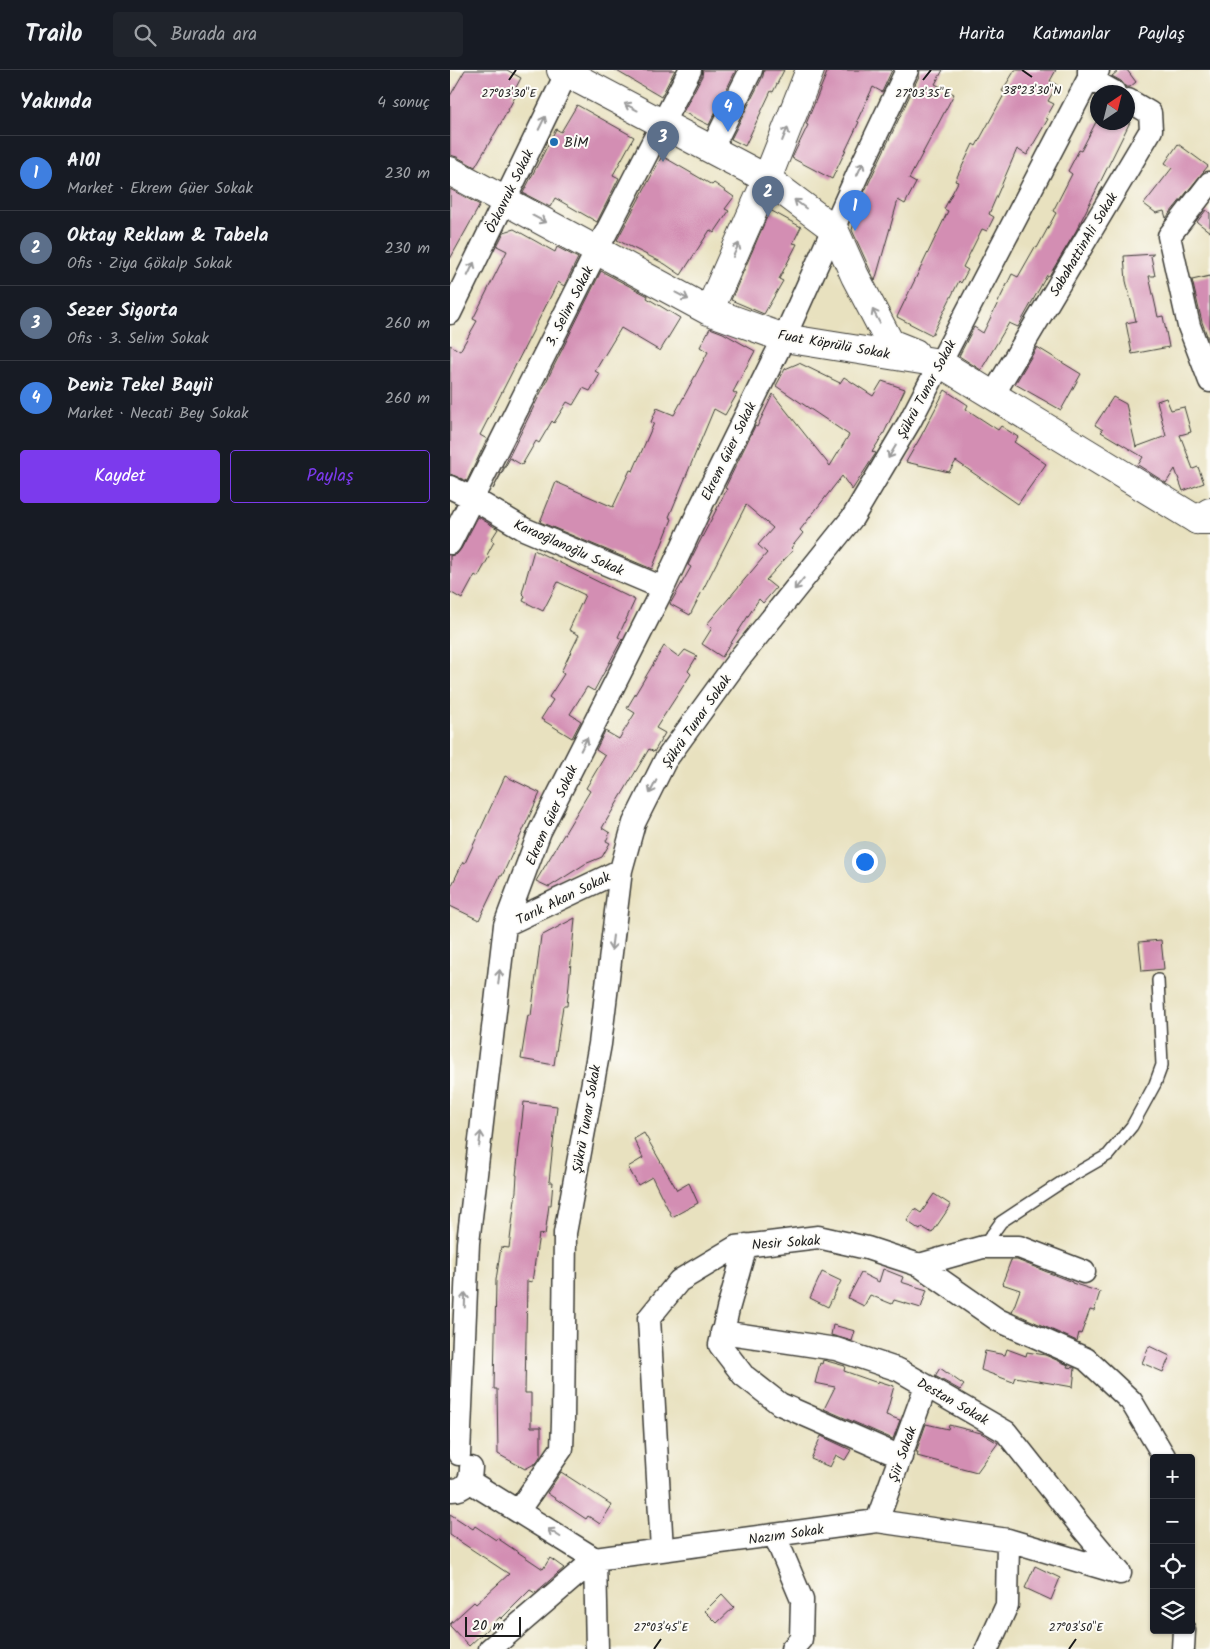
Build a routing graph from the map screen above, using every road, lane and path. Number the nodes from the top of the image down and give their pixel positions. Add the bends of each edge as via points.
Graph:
1 (690, 70) edge
2 (751, 70) edge
3 (810, 70) edge
4 (907, 70) edge
5 (565, 71) edge
6 (1092, 73) edge
7 (1106, 85) edge
8 (1135, 104) edge
9 (662, 124) junction
10 (711, 150) junction
11 (450, 171) edge
12 (767, 179) junction
13 (1210, 183) edge
14 (504, 200) junction
15 (834, 229) junction
16 (597, 250) junction
17 (709, 310) junction
18 (450, 313) edge
19 (784, 338) junction
20 (940, 363) junction
21 (1210, 381) edge
22 (993, 395) junction
23 (450, 487) edge
24 (472, 498) junction
25 (1206, 517) edge
26 (450, 543) edge
27 (663, 588) junction
28 (621, 870) junction
29 (505, 925) junction
30 (1158, 980) dead end
31 (746, 1245) junction
32 (983, 1247) junction
33 (919, 1265) junction
34 (1084, 1272) dead end
35 (722, 1332) junction
36 (926, 1386) junction
37 (454, 1454) edge
38 (1163, 1454) edge
39 (901, 1457) junction
40 (460, 1486) edge
41 (518, 1511) junction
42 (877, 1521) junction
43 (775, 1536) junction
44 (1008, 1540) junction
45 (662, 1550) junction
46 (595, 1559) junction
47 (1120, 1573) joint
48 (490, 1649) edge
49 (597, 1649) edge
50 (792, 1649) edge
51 (987, 1649) edge

1 - 9 street, 3. Selim Sokak
2 - 10 street
12 -> 3 main road
15 -> 4 street, Ekrem Güer Sokak
9 -> 5 main road
14 -> 5 street, Özkavruk Sokak
6 - 7 street
6 - 20 street, Şükrü Tunar Sokak
8 - 22 street, SabahattinAli Sokak via 1150,113 1151,130
9 - 10 main road
9 - 16 street, 3. Selim Sokak
10 - 12 main road
11 - 14 main road, Fuat Köprülü Sokak
15 -> 12 main road
17 -> 12 main road
13 - 21 street via 1169,236 1189,326
14 -> 16 main road, Fuat Köprülü Sokak
18 -> 14 street, Özkavruk Sokak
15 - 19 street, Ekrem Güer Sokak
20 -> 15 main road via 890,343
16 -> 17 main road, Fuat Köprülü Sokak
16 - 24 street, 3. Selim Sokak
17 - 19 main road, Fuat Köprülü Sokak
19 - 20 main road, Fuat Köprülü Sokak
19 - 27 street, Ekrem Güer Sokak
20 - 22 main road, Fuat Köprülü Sokak
20 -> 28 street, Şükrü Tunar Sokak via 853,517 739,659 666,762 634,823
22 - 25 main road, Fuat Köprülü Sokak
23 - 24 street, Karaoğlanoğlu Sokak
24 - 26 street, 3. Selim Sokak
24 - 27 street, Karaoğlanoğlu Sokak via 524,529
29 -> 27 street, Ekrem Güer Sokak via 540,831
28 - 29 street, Tarık Akan Sokak
28 -> 41 street, Şükrü Tunar Sokak via 600,1044 565,1233 562,1448
37 -> 29 street, Ekrem Güer Sokak via 468,1243
30 - 32 lane via 1162,1065 1132,1126 1108,1155 1001,1222
31 - 33 street, Nesir Sokak via 818,1237
31 - 35 street
31 - 45 street, Nesir Sokak via 736,1247 679,1281 648,1318
32 - 33 street
32 - 34 street via 1019,1247
33 - 38 street, Nesir Sokak via 998,1320 1086,1359 1132,1401
35 - 36 street, Destan Sokak via 836,1349 899,1370
35 - 39 street via 720,1344 743,1375 780,1404
36 - 39 street, Şiir Sokak
36 - 47 street, Destan Sokak via 1006,1432
37 - 40 street via 469,1462 471,1468
39 - 42 street, Şiir Sokak
40 - 41 street
46 -> 41 street
42 - 43 street, Nazım Sokak
42 - 44 street, Nazım Sokak
43 - 45 street, Nazım Sokak
43 - 50 street via 802,1600 801,1639
44 - 47 street, Nazım Sokak
44 - 51 street via 1007,1605
45 - 46 street, Nazım Sokak
46 - 48 street
46 - 49 street

